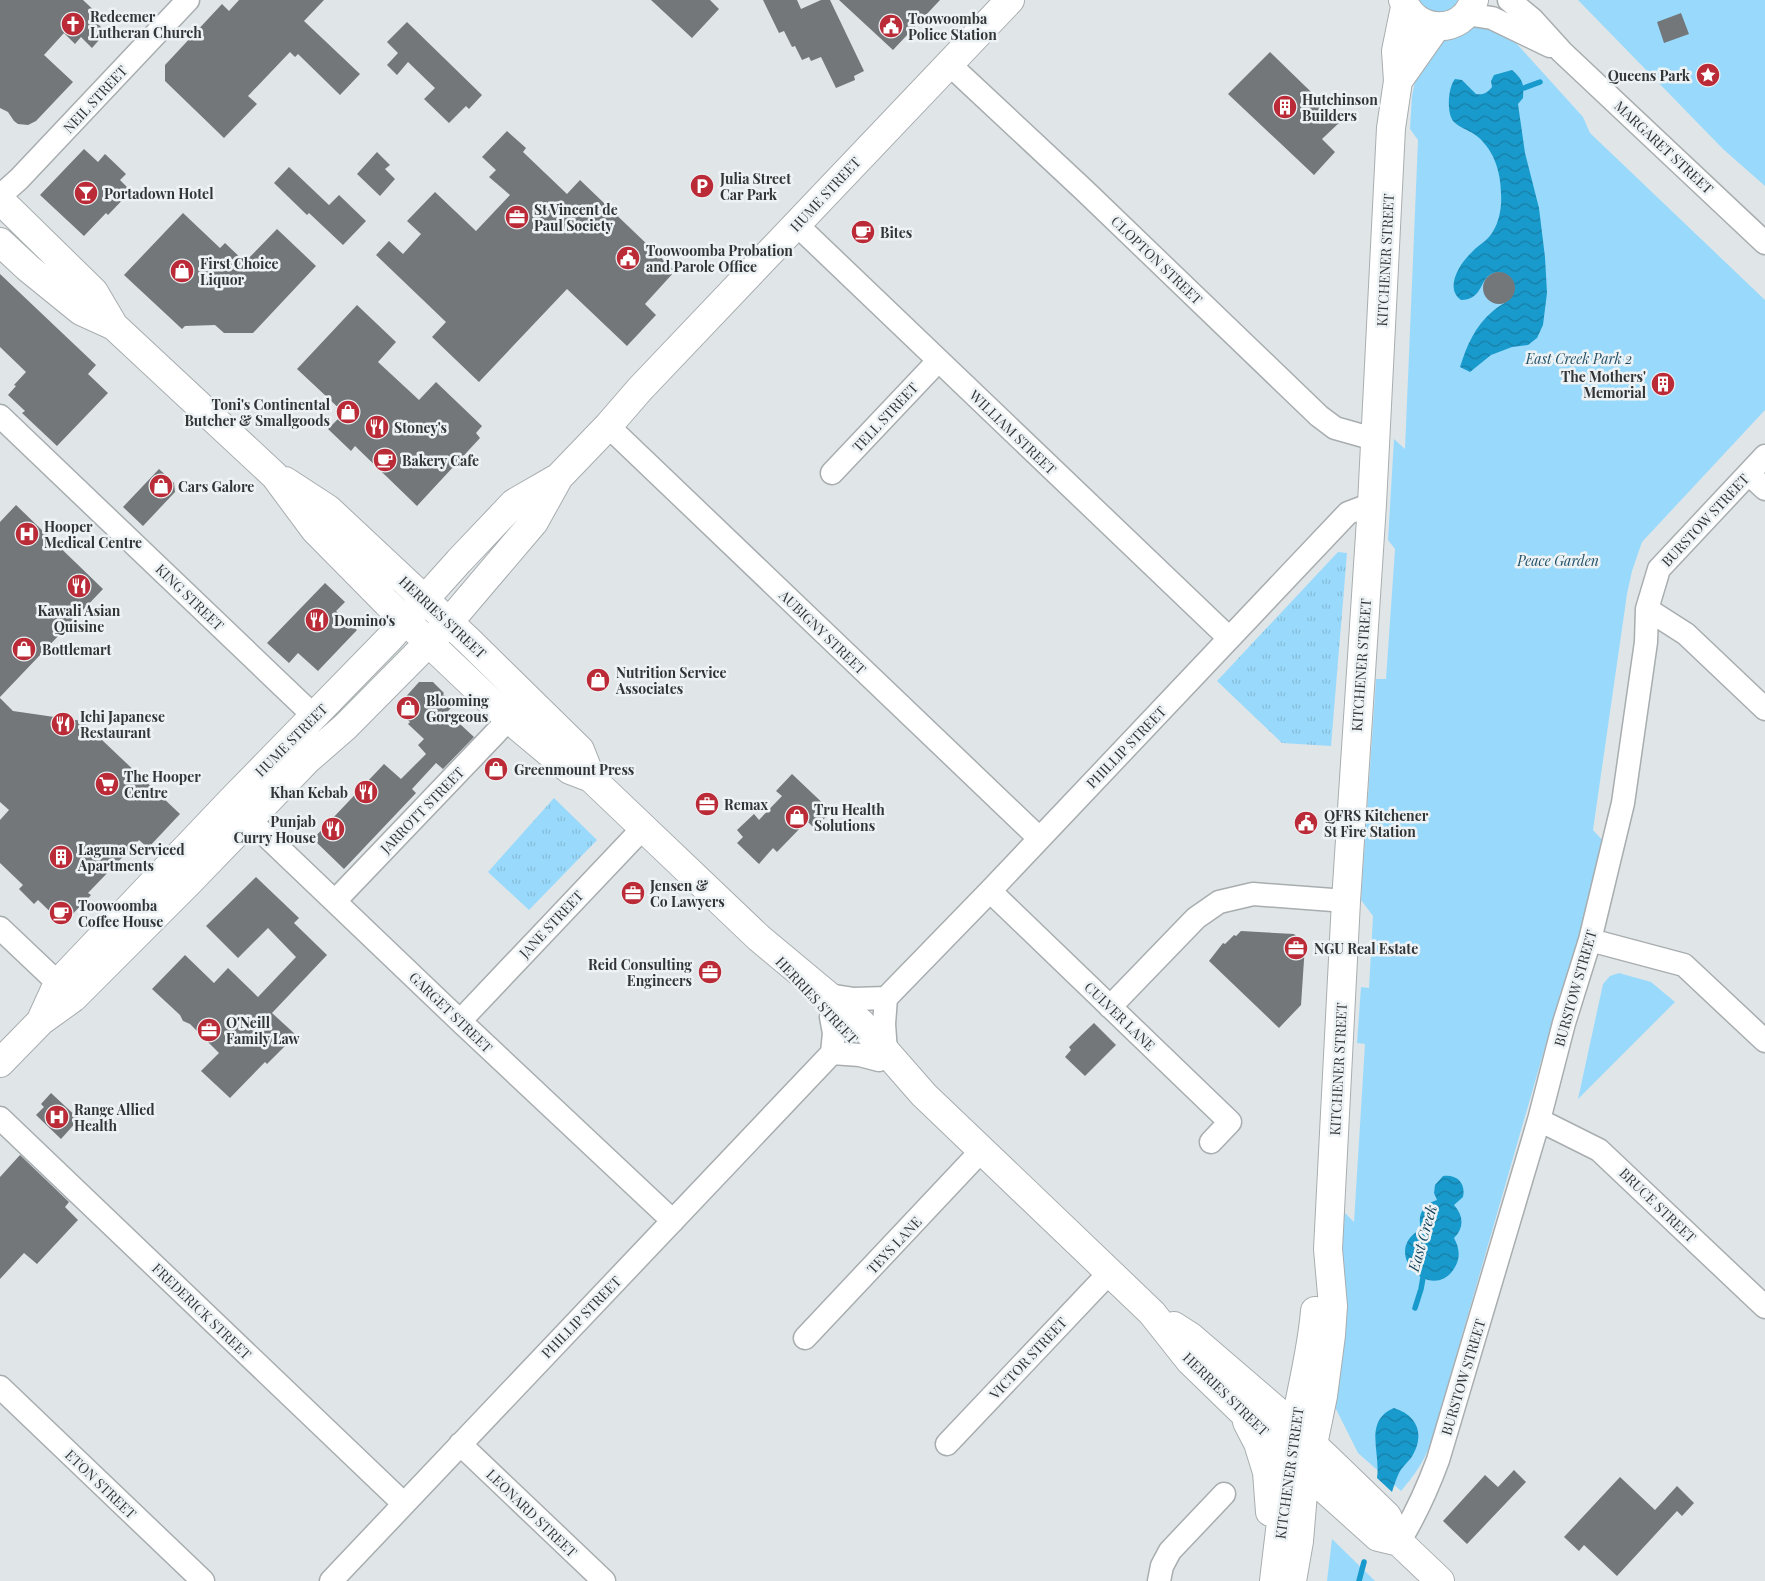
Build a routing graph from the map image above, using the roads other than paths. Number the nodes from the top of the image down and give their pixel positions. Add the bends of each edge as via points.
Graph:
1 (188, 0) edge
2 (1010, 0) edge
3 (1509, 0) edge
4 (1404, 4) edge
5 (1470, 7) edge
6 (1436, 26) junction
7 (1562, 52) junction
8 (949, 64) junction
9 (1398, 81) junction
10 (0, 198) edge
11 (797, 225) junction
12 (0, 242) edge
13 (1765, 243) edge
14 (114, 326) junction
15 (938, 361) junction
16 (0, 416) edge
17 (608, 426) junction
18 (1374, 439) junction
19 (1765, 456) edge
20 (832, 473) dead end
21 (1749, 474) junction
22 (275, 476) junction
23 (560, 477) junction
24 (1765, 489) edge
25 (1372, 504) junction
26 (425, 600) junction
27 (1647, 609) junction
28 (406, 621) junction
29 (448, 622) junction
30 (1229, 638) junction
31 (429, 642) junction
32 (1765, 709) edge
33 (314, 716) junction
34 (509, 719) junction
35 (590, 778) junction
36 (230, 802) junction
37 (250, 821) junction
38 (643, 828) junction
39 (1039, 838) junction
40 (990, 891) junction
41 (335, 901) junction
42 (1346, 901) junction
43 (0, 928) edge
44 (1590, 940) junction
45 (58, 983) junction
46 (886, 998) junction
47 (829, 1006) junction
48 (1110, 1007) junction
49 (41, 1021) junction
50 (460, 1021) junction
51 (1765, 1041) edge
52 (832, 1054) junction
53 (882, 1056) junction
54 (0, 1063) edge
55 (0, 1118) edge
56 (1539, 1120) junction
57 (1211, 1142) dead end
58 (982, 1150) junction
59 (673, 1220) junction
60 (1110, 1272) junction
61 (1765, 1308) edge
62 (1152, 1312) junction
63 (805, 1338) dead end
64 (0, 1387) edge
65 (1233, 1401) junction
66 (460, 1444) junction
67 (947, 1444) dead end
68 (1301, 1451) junction
69 (1224, 1494) dead end
70 (404, 1504) junction
71 (1399, 1542) junction
72 (203, 1581) edge
73 (331, 1581) edge
74 (604, 1581) edge
75 (1159, 1581) edge
76 (1273, 1581) edge
77 (1292, 1581) edge
78 (1440, 1581) edge

1 - 10 street, NEIL STREET
2 - 8 main road, HUME STREET
3 - 7 street, MARGARET STREET via 1532,19
4 - 6 main road via 1413,17 1424,24
4 - 9 main road, KITCHENER STREET via 1396,51
5 - 6 main road via 1458,21
5 - 7 street, MARGARET STREET
6 - 9 main road, KITCHENER STREET
7 - 13 street, MARGARET STREET
8 - 11 main road, HUME STREET
8 - 18 street, CLOPTON STREET via 1319,416 1335,428
9 - 18 main road, KITCHENER STREET via 1391,128
10 - 14 main road, HERRIES STREET via 94,292
11 - 15 street, WILLIAM STREET
11 - 17 main road, HUME STREET
12 - 14 main road, HERRIES STREET via 81,310
14 - 22 main road, HERRIES STREET
15 - 20 street, TELL STREET
15 - 30 street, WILLIAM STREET
16 - 33 street, KING STREET
17 - 23 main road, HUME STREET
17 - 39 street, AUBIGNY STREET
18 - 25 main road, KITCHENER STREET
19 - 21 street, BURSTOW STREET
21 - 24 street
21 - 27 street, BURSTOW STREET via 1659,569
22 - 26 main road, HERRIES STREET via 328,509
22 - 28 main road, HERRIES STREET via 314,530
23 - 26 main road, HUME STREET via 514,503
23 - 29 main road, HUME STREET via 534,522
25 - 30 street, PHILLIP STREET via 1348,514
25 - 42 main road, KITCHENER STREET
26 - 28 main road, HUME STREET
26 - 29 main road, HERRIES STREET
27 - 32 street via 1686,634
27 - 44 street, BURSTOW STREET via 1646,642 1623,803
28 - 31 main road, HERRIES STREET
28 - 33 main road, HUME STREET
29 - 31 main road, HUME STREET
29 - 35 main road, HERRIES STREET via 580,750
30 - 39 street, PHILLIP STREET
31 - 34 main road, HERRIES STREET
31 - 37 main road, HUME STREET via 337,735 307,760
33 - 36 main road, HUME STREET
34 - 35 main road, HERRIES STREET via 570,770
34 - 41 street, JARROTT STREET
35 - 38 main road, HERRIES STREET
36 - 37 street, GARGET STREET
36 - 45 main road, HUME STREET
37 - 41 street, GARGET STREET
37 - 49 main road, HUME STREET via 73,998
38 - 47 main road, HERRIES STREET
38 - 50 street, JANE STREET
39 - 40 street, PHILLIP STREET
40 - 46 street, PHILLIP STREET
40 - 48 street, CULVER LANE
41 - 50 street, GARGET STREET
42 - 48 street via 1253,894 1219,902 1196,918
42 - 68 main road, KITCHENER STREET via 1328,1249 1333,1306 1331,1335 1323,1396
43 - 45 street
44 - 51 street via 1684,965
44 - 56 street, BURSTOW STREET
45 - 49 main road, HUME STREET
46 - 47 street via 854,999
46 - 53 street
47 - 52 street via 834,1033
47 - 53 main road, HERRIES STREET via 848,1037
48 - 57 street, CULVER LANE via 1230,1122
49 - 54 main road, HUME STREET
50 - 59 street, GARGET STREET
52 - 53 street
52 - 59 street, PHILLIP STREET
53 - 58 main road, HERRIES STREET
55 - 70 street, FREDERICK STREET
56 - 61 street, BRUCE STREET via 1599,1150
56 - 71 street, BURSTOW STREET via 1438,1460 1426,1494
58 - 60 main road, HERRIES STREET
58 - 63 street, TEYS LANE
59 - 66 street, PHILLIP STREET
60 - 62 main road, HERRIES STREET
60 - 67 street, VICTOR STREET
62 - 65 main road, HERRIES STREET via 1190,1361
62 - 68 main road, HERRIES STREET via 1191,1337
64 - 72 street, ETON STREET
65 - 68 main road, HERRIES STREET
65 - 76 main road via 1258,1443 1267,1472
66 - 70 street, PHILLIP STREET
66 - 74 street, LEONARD STREET
68 - 71 main road, HERRIES STREET via 1387,1516
68 - 76 main road, KITCHENER STREET
68 - 77 main road, KITCHENER STREET
69 - 75 street via 1170,1551
70 - 73 street, PHILLIP STREET
71 - 78 main road, HERRIES STREET

